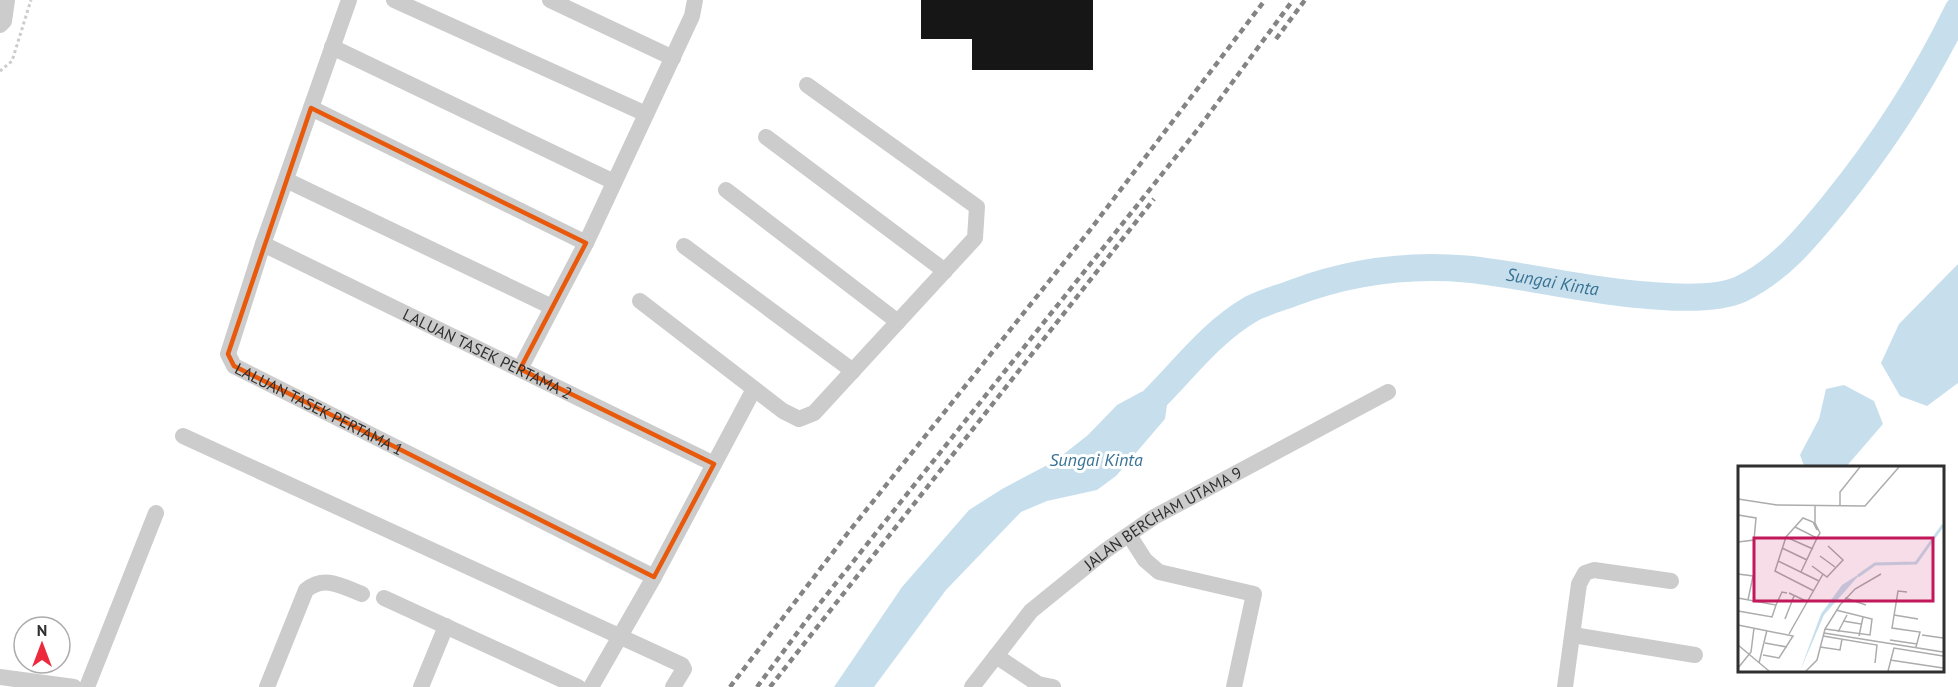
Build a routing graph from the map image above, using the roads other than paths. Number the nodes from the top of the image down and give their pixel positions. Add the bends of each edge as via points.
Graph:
1 (7, 0) edge
2 (349, 0) edge
3 (394, 0) edge
4 (550, 0) edge
5 (696, 0) edge
6 (0, 25) edge
7 (332, 47) junction
8 (672, 58) junction
9 (807, 85) dead end
10 (311, 108) junction
11 (646, 114) junction
12 (766, 137) dead end
13 (286, 180) junction
14 (614, 182) junction
15 (726, 189) dead end
16 (586, 243) junction
17 (263, 244) junction
18 (684, 246) dead end
19 (945, 271) junction
20 (640, 301) dead end
21 (552, 307) junction
22 (898, 322) junction
23 (520, 369) junction
24 (853, 371) junction
25 (754, 388) junction
26 (1389, 392) dead end
27 (183, 436) dead end
28 (714, 464) junction
29 (156, 513) dead end
30 (1129, 535) junction
31 (654, 577) junction
32 (1671, 581) dead end
33 (362, 594) dead end
34 (384, 598) dead end
35 (446, 626) junction
36 (1573, 635) junction
37 (620, 636) junction
38 (1695, 655) dead end
39 (996, 656) junction
40 (0, 677) edge
41 (74, 687) edge
42 (87, 687) edge
43 (267, 687) edge
44 (422, 687) edge
45 (578, 687) edge
46 (591, 687) edge
47 (673, 687) edge
48 (972, 687) edge
49 (1053, 687) edge
50 (1234, 687) edge
51 (1564, 687) edge

1 - 6 street
2 - 7 street, LALUAN TASEK PERTAMA 1
3 - 11 street
4 - 8 street
5 - 8 street
7 - 10 street, LALUAN TASEK PERTAMA 1
7 - 14 street
8 - 11 street
9 - 19 street via 977,207 975,238
10 - 13 street, LALUAN TASEK PERTAMA 1
10 - 16 street
11 - 14 street
12 - 19 street
13 - 17 street, LALUAN TASEK PERTAMA 1
13 - 21 street
14 - 16 street
15 - 22 street
16 - 21 street
17 - 23 street, LALUAN TASEK PERTAMA 2
17 - 31 street, LALUAN TASEK PERTAMA 1 via 228,354 234,366
18 - 24 street
19 - 22 street
20 - 25 street
21 - 23 street
22 - 24 street
23 - 28 street, LALUAN TASEK PERTAMA 2
24 - 25 street via 814,413 799,419
25 - 28 street
26 - 30 street, JALAN BERCHAM UTAMA 9 via 1154,517
27 - 37 street
28 - 31 street
29 - 42 street
30 - 39 street, JALAN BERCHAM UTAMA 9 via 1031,611
30 - 50 street via 1145,560 1159,572 1254,594
31 - 37 street
32 - 36 street via 1594,570 1585,573 1579,584
33 - 43 street via 328,581 316,582 306,590
34 - 35 street
35 - 44 street
35 - 45 street
36 - 38 street
36 - 51 street
37 - 46 street
37 - 47 street via 682,665 684,669
39 - 48 street, JALAN BERCHAM UTAMA 9
39 - 49 street via 1038,684
40 - 41 street

